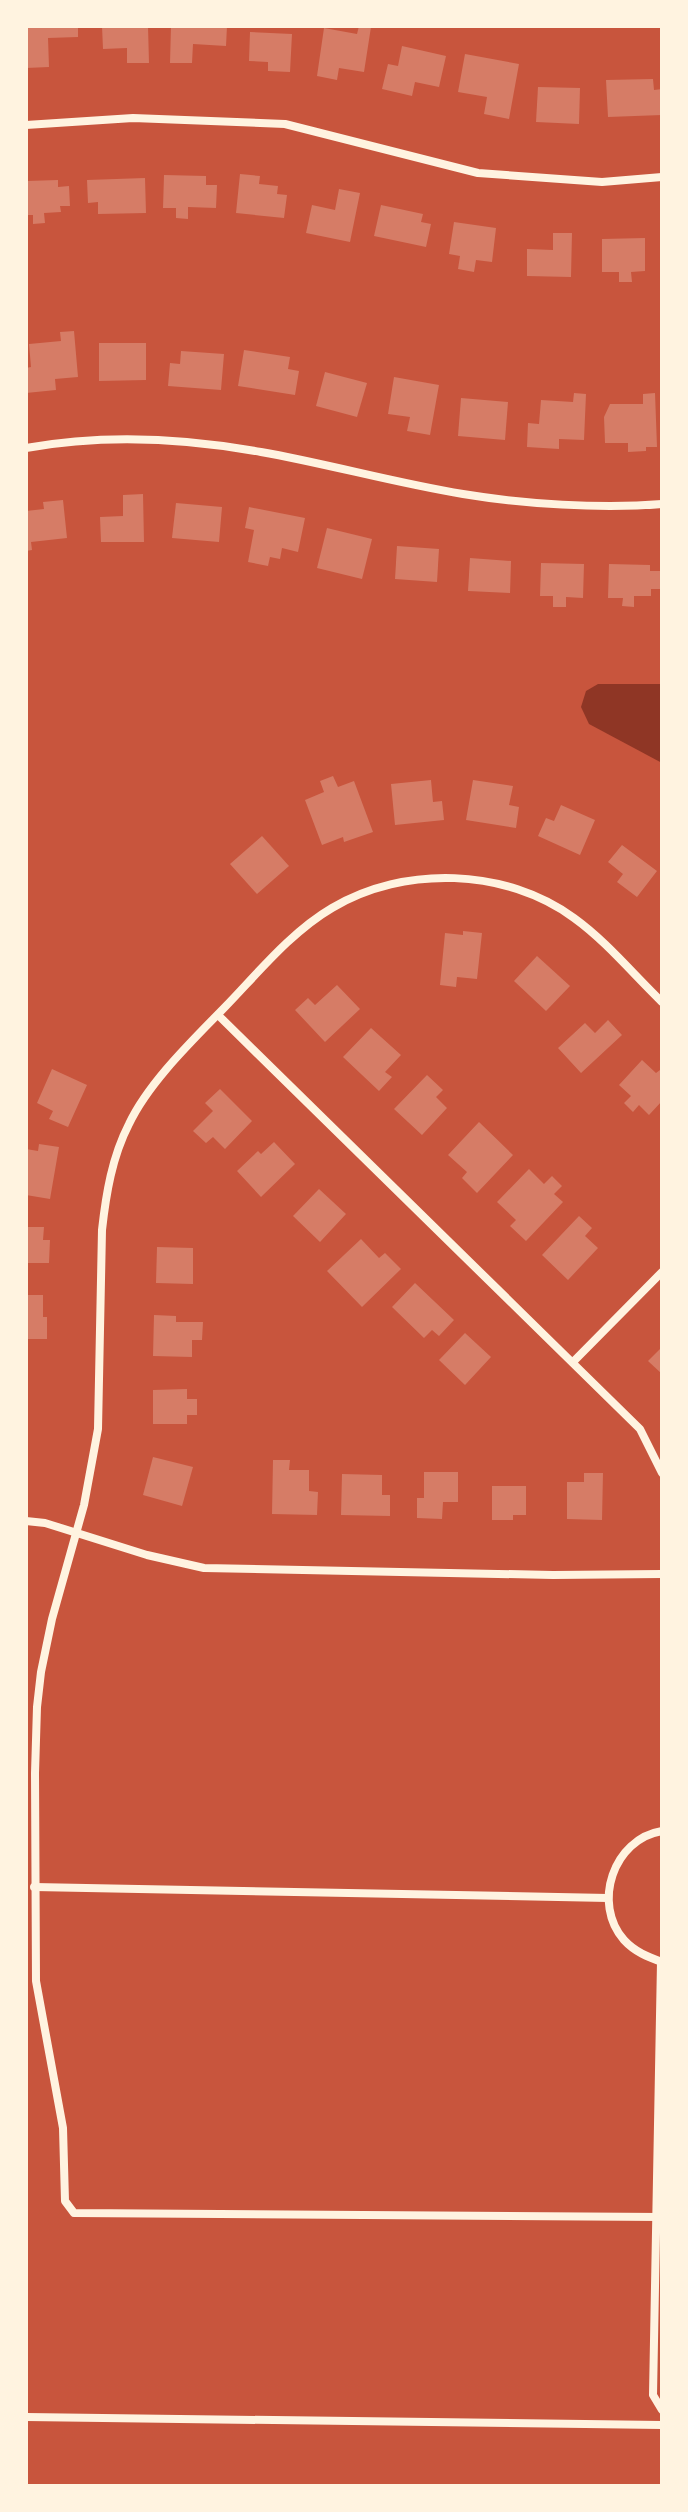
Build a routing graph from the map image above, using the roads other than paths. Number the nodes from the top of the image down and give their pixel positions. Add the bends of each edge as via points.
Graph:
1 (26, 125) edge
2 (662, 177) edge
3 (26, 448) edge
4 (662, 504) edge
5 (662, 1002) edge
6 (218, 1015) junction
7 (662, 1272) edge
8 (573, 1362) junction
9 (662, 1473) edge
10 (26, 1521) edge
11 (75, 1532) junction
12 (662, 1574) edge
13 (662, 1831) edge
14 (34, 1887) junction
15 (608, 1898) junction
16 (662, 1962) edge
17 (659, 2217) edge
18 (662, 2410) edge
19 (26, 2417) edge
20 (662, 2425) edge

1 - 2 street via 133,118 285,124 478,173 602,182
3 - 4 street via 170,440 262,452 464,494 598,505
5 - 6 street via 576,919 552,903 514,888 433,877 364,892 331,908 292,939
6 - 8 street
6 - 11 street via 148,1092 114,1161 102,1230 98,1429
7 - 8 street
8 - 9 street via 640,1429
10 - 11 street
11 - 12 street via 204,1568
11 - 14 street via 52,1619 37,1707
13 - 15 street via 636,1841 621,1857
14 - 15 street
14 - 17 street via 36,1981 63,2128 65,2201 74,2213
15 - 16 street via 623,1939 640,1954
16 - 17 street
17 - 18 street via 653,2395
19 - 20 street

